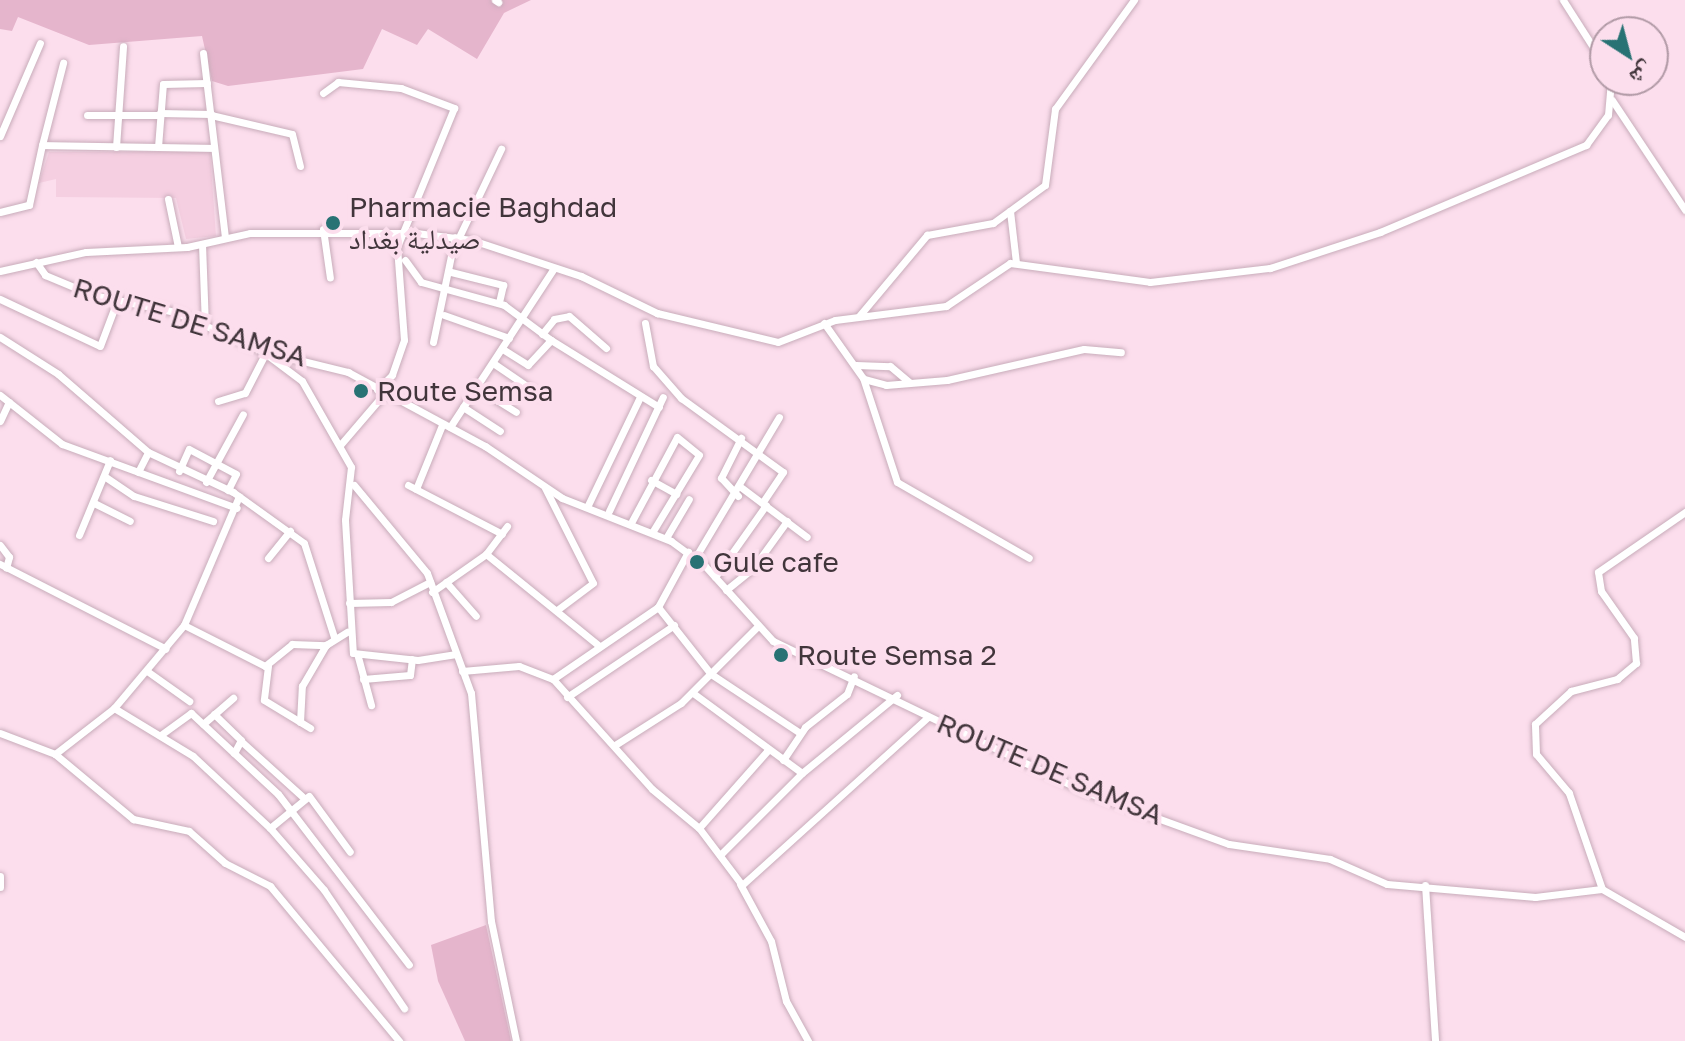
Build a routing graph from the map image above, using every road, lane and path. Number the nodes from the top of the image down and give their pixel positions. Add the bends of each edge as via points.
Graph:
1 (1134, 0) edge
2 (1563, 0) edge
3 (1589, 41) edge
4 (40, 43) dead end
5 (123, 46) dead end
6 (203, 53) dead end
7 (63, 63) dead end
8 (207, 83) junction
9 (323, 93) dead end
10 (1612, 96) edge
11 (1612, 100) junction
12 (160, 114) junction
13 (87, 115) dead end
14 (121, 115) junction
15 (211, 115) junction
16 (0, 136) edge
17 (42, 145) junction
18 (116, 147) junction
19 (158, 147) junction
20 (214, 148) junction
21 (501, 149) dead end
22 (300, 166) dead end
23 (168, 199) dead end
24 (1685, 210) edge
25 (1010, 211) junction
26 (0, 212) edge
27 (323, 229) junction
28 (403, 232) junction
29 (225, 237) junction
30 (457, 237) junction
31 (202, 244) junction
32 (178, 247) junction
33 (405, 260) dead end
34 (36, 262) junction
35 (1016, 263) junction
36 (554, 268) junction
37 (0, 271) edge
38 (451, 272) junction
39 (330, 278) dead end
40 (448, 290) junction
41 (0, 299) edge
42 (117, 301) junction
43 (499, 303) junction
44 (444, 315) junction
45 (859, 316) junction
46 (521, 319) junction
47 (645, 323) dead end
48 (824, 323) junction
49 (205, 324) junction
50 (542, 334) junction
51 (0, 337) edge
52 (509, 338) junction
53 (551, 340) junction
54 (433, 342) dead end
55 (606, 348) dead end
56 (502, 349) junction
57 (1121, 352) dead end
58 (263, 353) junction
59 (493, 363) junction
60 (856, 365) junction
61 (864, 379) junction
62 (910, 383) junction
63 (476, 387) junction
64 (380, 393) junction
65 (0, 395) edge
66 (540, 395) dead end
67 (640, 397) junction
68 (663, 397) dead end
69 (218, 401) dead end
70 (9, 402) junction
71 (463, 407) junction
72 (659, 407) junction
73 (516, 412) dead end
74 (243, 414) dead end
75 (779, 417) dead end
76 (0, 421) edge
77 (446, 426) junction
78 (500, 431) dead end
79 (741, 438) junction
80 (341, 444) junction
81 (148, 452) junction
82 (761, 453) junction
83 (110, 460) junction
84 (214, 463) junction
85 (179, 471) junction
86 (138, 472) junction
87 (104, 476) junction
88 (651, 480) junction
89 (206, 482) junction
90 (354, 485) junction
91 (545, 488) junction
92 (228, 490) junction
93 (740, 492) junction
94 (676, 494) junction
95 (239, 496) junction
96 (689, 499) dead end
97 (94, 503) junction
98 (764, 504) junction
99 (588, 505) junction
100 (235, 508) junction
101 (249, 508) junction
102 (609, 511) junction
103 (1685, 512) edge
104 (130, 521) dead end
105 (213, 521) dead end
106 (632, 521) junction
107 (787, 521) junction
108 (290, 531) junction
109 (653, 531) junction
110 (79, 535) dead end
111 (807, 537) dead end
112 (666, 538) junction
113 (0, 545) edge
114 (688, 552) junction
115 (486, 554) junction
116 (268, 558) dead end
117 (695, 558) junction
118 (1029, 558) dead end
119 (3, 566) edge
120 (715, 577) junction
121 (430, 582) junction
122 (446, 582) junction
123 (726, 590) junction
124 (432, 592) junction
125 (349, 603) junction
126 (658, 607) junction
127 (557, 610) junction
128 (476, 616) dead end
129 (184, 625) junction
130 (674, 625) junction
131 (757, 627) junction
132 (347, 632) junction
133 (334, 637) junction
134 (326, 645) junction
135 (598, 645) junction
136 (166, 649) junction
137 (455, 654) junction
138 (358, 657) junction
139 (412, 659) junction
140 (268, 666) junction
141 (147, 671) junction
142 (462, 671) junction
143 (711, 674) junction
144 (854, 676) junction
145 (363, 679) junction
146 (553, 679) junction
147 (693, 693) junction
148 (897, 695) junction
149 (567, 697) junction
150 (233, 698) dead end
151 (189, 701) dead end
152 (371, 705) dead end
153 (114, 708) junction
154 (214, 714) junction
155 (928, 717) junction
156 (301, 723) junction
157 (203, 724) junction
158 (310, 728) dead end
159 (0, 733) edge
160 (800, 733) junction
161 (162, 734) junction
162 (242, 742) junction
163 (615, 745) junction
164 (768, 750) junction
165 (234, 753) junction
166 (55, 754) junction
167 (783, 760) junction
168 (802, 773) junction
169 (304, 798) junction
170 (291, 808) junction
171 (270, 828) junction
172 (699, 828) junction
173 (350, 852) dead end
174 (720, 855) junction
175 (0, 876) edge
176 (738, 882) junction
177 (1425, 885) junction
178 (0, 887) edge
179 (1602, 889) junction
180 (1685, 937) edge
181 (409, 965) dead end
182 (404, 1008) dead end
183 (399, 1041) edge
184 (516, 1041) edge
185 (808, 1041) edge
186 (1435, 1041) edge

1 - 25 street via 1055,109 1049,179
2 - 3 street
4 - 16 street
5 - 14 street
6 - 8 street
7 - 17 street
8 - 12 street via 163,84
8 - 15 street
9 - 28 street via 338,82 401,88 454,108
10 - 11 street
11 - 24 street
11 - 35 street via 1598,134 1579,149 1270,268 1150,282
12 - 14 street
12 - 15 street
12 - 19 street
13 - 14 street
14 - 18 street
15 - 20 street
15 - 22 street via 292,134
17 - 18 street
17 - 26 street via 29,205
18 - 19 street
19 - 20 street
20 - 29 street
21 - 30 street
23 - 32 street
25 - 35 street
25 - 45 street via 988,225 927,235
27 - 28 street
27 - 29 street
27 - 39 street
28 - 30 street
28 - 64 street via 394,265 404,340
29 - 31 street
30 - 36 street
30 - 38 street
31 - 32 street
31 - 49 street
32 - 34 street
33 - 40 street via 421,282
34 - 37 street
34 - 42 street, ROUTE DE SAMSA via 45,275
35 - 45 street via 975,280 946,306
36 - 46 street
36 - 48 street via 657,313 767,342 795,338
38 - 40 street
38 - 43 street via 503,285
40 - 43 street
40 - 44 street
41 - 42 street via 100,346
42 - 49 street, ROUTE DE SAMSA
43 - 46 street
44 - 52 street
44 - 54 street
45 - 48 street
46 - 50 street
46 - 52 street
47 - 79 street via 657,373 688,405
48 - 60 street
49 - 58 street, ROUTE DE SAMSA
50 - 53 street
50 - 55 street via 566,316
51 - 81 street via 58,374
52 - 56 street
53 - 56 street via 528,365
53 - 67 street
56 - 59 street
57 - 62 street via 1084,349
58 - 64 street, ROUTE DE SAMSA via 329,365
58 - 69 street via 245,393
58 - 80 street via 302,381
59 - 63 street
59 - 66 street
60 - 61 street
60 - 62 street via 887,365
61 - 62 street
61 - 118 street via 897,482
63 - 71 street
63 - 73 street
64 - 77 street, ROUTE DE SAMSA
64 - 80 street
65 - 70 street
67 - 72 street
67 - 99 street
68 - 72 street
70 - 76 street
70 - 83 street via 62,444
71 - 77 street
71 - 78 street
72 - 102 street
74 - 84 street
75 - 82 street
77 - 91 street, ROUTE DE SAMSA
77 - 115 street via 412,487 505,530
79 - 82 street
79 - 93 street via 721,478
80 - 90 street
81 - 85 street
81 - 86 street
82 - 93 street
82 - 98 street via 784,475
83 - 86 street
83 - 87 street
84 - 85 street via 189,449
84 - 89 street
84 - 92 street via 237,475
85 - 89 street
86 - 100 street
87 - 97 street
87 - 105 street via 134,496
88 - 94 street
88 - 94 street via 677,437 699,455
88 - 106 street
89 - 92 street
90 - 121 street
90 - 125 street via 345,520 353,570
91 - 99 street, ROUTE DE SAMSA
91 - 127 street via 593,583
92 - 95 street
93 - 98 street
93 - 117 street
94 - 109 street
95 - 100 street
95 - 101 street
96 - 112 street
97 - 104 street
97 - 110 street
98 - 107 street
98 - 120 street
99 - 102 street, ROUTE DE SAMSA
100 - 101 street
100 - 129 street
101 - 108 street
102 - 106 street, ROUTE DE SAMSA
103 - 179 street via 1598,572 1601,591 1634,638 1636,663 1617,679 1571,691 1535,724 1536,754 1569,793
106 - 109 street, ROUTE DE SAMSA
107 - 111 street
107 - 123 street via 753,568
108 - 116 street
108 - 133 street via 314,559 318,602
109 - 112 street, ROUTE DE SAMSA
112 - 114 street, ROUTE DE SAMSA
113 - 119 street via 9,557
114 - 117 street, ROUTE DE SAMSA
114 - 126 street
115 - 122 street
115 - 127 street
117 - 120 street, ROUTE DE SAMSA
119 - 136 street
120 - 123 street, ROUTE DE SAMSA
121 - 124 street
121 - 125 street via 391,602
122 - 124 street
122 - 128 street
123 - 131 street, ROUTE DE SAMSA
124 - 137 street
125 - 132 street
126 - 130 street
126 - 135 street
127 - 135 street
129 - 136 street
129 - 140 street
130 - 143 street
130 - 149 street
131 - 143 street
131 - 144 street, ROUTE DE SAMSA via 785,648
132 - 133 street
132 - 138 street
133 - 134 street
134 - 140 street via 292,644
134 - 156 street via 302,686 296,710
135 - 146 street
136 - 141 street
137 - 139 street
137 - 142 street
138 - 139 street
138 - 145 street
139 - 145 street via 410,675
140 - 156 street via 262,697
141 - 151 street
141 - 153 street
142 - 146 street via 519,666
142 - 184 street via 471,693 491,921
143 - 147 street
143 - 160 street
144 - 148 street, ROUTE DE SAMSA
144 - 160 street via 844,698
145 - 152 street
146 - 149 street
147 - 163 street
147 - 164 street
148 - 155 street, ROUTE DE SAMSA
148 - 168 street
149 - 163 street
150 - 154 street
153 - 161 street
153 - 166 street
154 - 157 street
154 - 162 street
155 - 176 street via 819,810 754,881
155 - 177 street, ROUTE DE SAMSA via 1083,791 1229,844 1330,859 1387,884
156 - 158 street
157 - 161 street via 188,713
157 - 165 street
159 - 166 street
160 - 167 street
161 - 171 street
162 - 165 street
162 - 169 street
163 - 172 street
164 - 167 street
164 - 172 street
165 - 170 street
166 - 183 street via 133,819 189,831 279,893
167 - 168 street
168 - 174 street
169 - 170 street
169 - 173 street via 313,799
170 - 171 street
170 - 181 street
171 - 182 street via 317,881
172 - 174 street
174 - 176 street
175 - 178 street
176 - 185 street via 767,931 786,1001
177 - 179 street, ROUTE DE SAMSA via 1535,897
177 - 186 street
179 - 180 street

